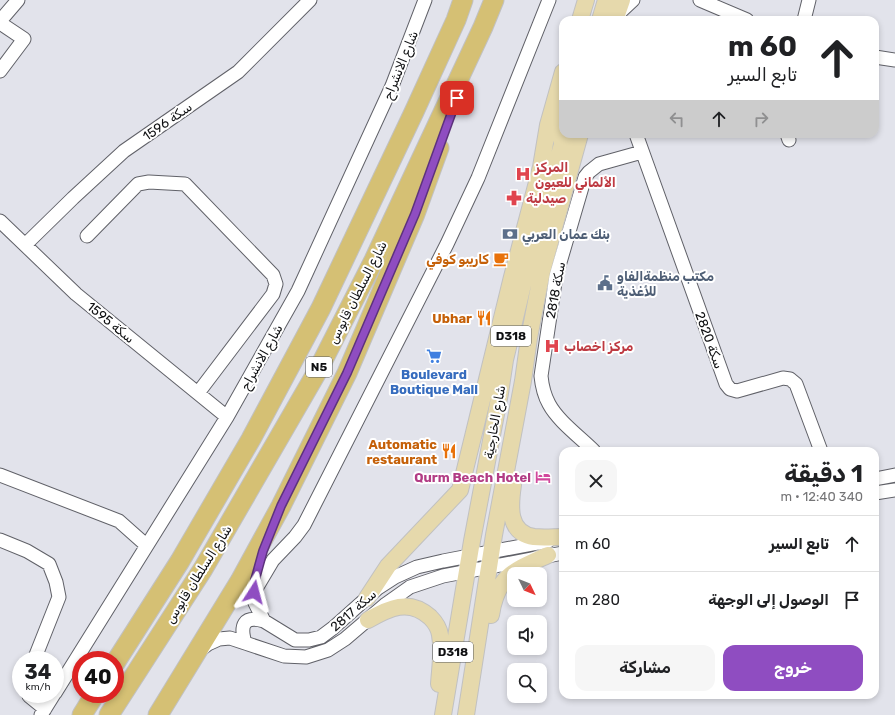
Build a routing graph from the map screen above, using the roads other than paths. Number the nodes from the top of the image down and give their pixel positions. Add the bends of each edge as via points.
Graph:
1 (18, 0) edge
2 (310, 0) edge
3 (425, 0) edge
4 (463, 0) edge
5 (494, 0) edge
6 (548, 0) edge
7 (586, 0) edge
8 (606, 0) edge
9 (633, 0) edge
10 (700, 0) edge
11 (809, 0) edge
12 (618, 12) edge
13 (581, 16) edge
14 (601, 16) edge
15 (738, 16) edge
16 (805, 16) edge
17 (0, 22) edge
18 (483, 27) junction
19 (879, 58) edge
20 (895, 60) edge
21 (0, 71) edge
22 (559, 86) edge
23 (579, 138) edge
24 (637, 138) edge
25 (564, 139) edge
26 (642, 152) junction
27 (0, 221) edge
28 (87, 236) dead end
29 (25, 245) junction
30 (523, 381) junction
31 (198, 393) junction
32 (228, 417) junction
33 (590, 447) edge
34 (820, 447) edge
35 (0, 475) edge
36 (895, 475) edge
37 (879, 478) edge
38 (895, 490) edge
39 (879, 492) edge
40 (281, 506) junction
41 (559, 538) edge
42 (559, 539) edge
43 (0, 540) edge
44 (146, 545) junction
45 (556, 554) edge
46 (470, 555) junction
47 (490, 559) junction
48 (467, 571) junction
49 (254, 592) junction
50 (367, 598) junction
51 (368, 620) junction
52 (264, 621) junction
53 (245, 643) junction
54 (38, 651) edge
55 (123, 651) edge
56 (197, 652) junction
57 (64, 679) edge
58 (472, 684) junction
59 (36, 703) edge
60 (49, 703) edge
61 (89, 703) edge
62 (43, 712) edge
63 (82, 715) edge
64 (109, 715) edge
65 (158, 715) edge
66 (437, 715) edge
67 (443, 715) edge
68 (466, 715) edge

1 - 17 street
2 - 29 street, سكة 1596 via 238,72 124,151
3 - 32 street, شارع الانشراح via 392,86 298,291
4 - 55 highway, شارع السلطان قابوس / N5 via 414,112 321,308 251,440 180,561
5 - 18 highway, شارع السلطان قابوس / N5
6 - 49 street via 478,178 447,244 304,525 273,560
7 - 13 main road
8 - 14 main road
9 - 12 street
10 - 15 street
11 - 16 street
17 - 21 street via 24,39
18 - 40 highway via 412,221 347,373
18 - 64 highway, شارع السلطان قابوس / N5 via 374,260 317,372 203,569
19 - 20 street
22 - 50 main road via 460,490 388,566
23 - 30 main road, شارع الخارجية / D318 via 542,271
24 - 26 street, سكة 2820
25 - 46 main road, شارع الخارجية / D318 via 527,268 505,360
26 - 33 street, سكة 2818 via 599,164 585,177 556,276 541,376 543,387 557,416
26 - 34 street, سكة 2820 via 726,384 730,389 737,391 783,378 790,379 796,384
27 - 29 street, سكة 1595
28 - 31 street via 138,184 185,184 273,275 276,284 273,294
29 - 31 street, سكة 1595 via 76,294
30 - 41 main road via 524,416 510,502 511,516 515,525 533,537
30 - 47 main road, شارع الخارجية / D318
31 - 32 street, سكة 1595
32 - 44 street, شارع الانشراح
35 - 44 street via 119,522
36 - 37 street
38 - 39 street
40 - 49 street via 263,551
40 - 56 highway
42 - 47 street, سكة 2817
43 - 54 street via 49,564 56,582 59,597
44 - 57 street, شارع الانشراح
45 - 47 street, سكة 2817
45 - 58 main road via 517,569 498,588
46 - 47 street, سكة 2817
46 - 48 main road, شارع الخارجية / D318
46 - 50 street, سكة 2817 via 417,567 395,576
47 - 48 street, سكة 2817
47 - 58 main road, شارع الخارجية / D318
48 - 51 street, سكة 2817 via 410,587
48 - 67 main road, شارع الخارجية / D318
49 - 52 street
50 - 52 street, سكة 2817 via 321,637 309,640 295,640
51 - 53 street, سكة 2817 via 328,650 306,657 284,656
51 - 66 main road via 385,610 410,606 434,621 440,635 441,648
52 - 53 street via 256,618 248,620 243,625
53 - 56 street, سكة 2817 via 230,638 219,639
56 - 65 highway
58 - 68 main road, شارع الخارجية / D318
59 - 62 street
60 - 62 street, شارع الانشراح
61 - 63 highway

